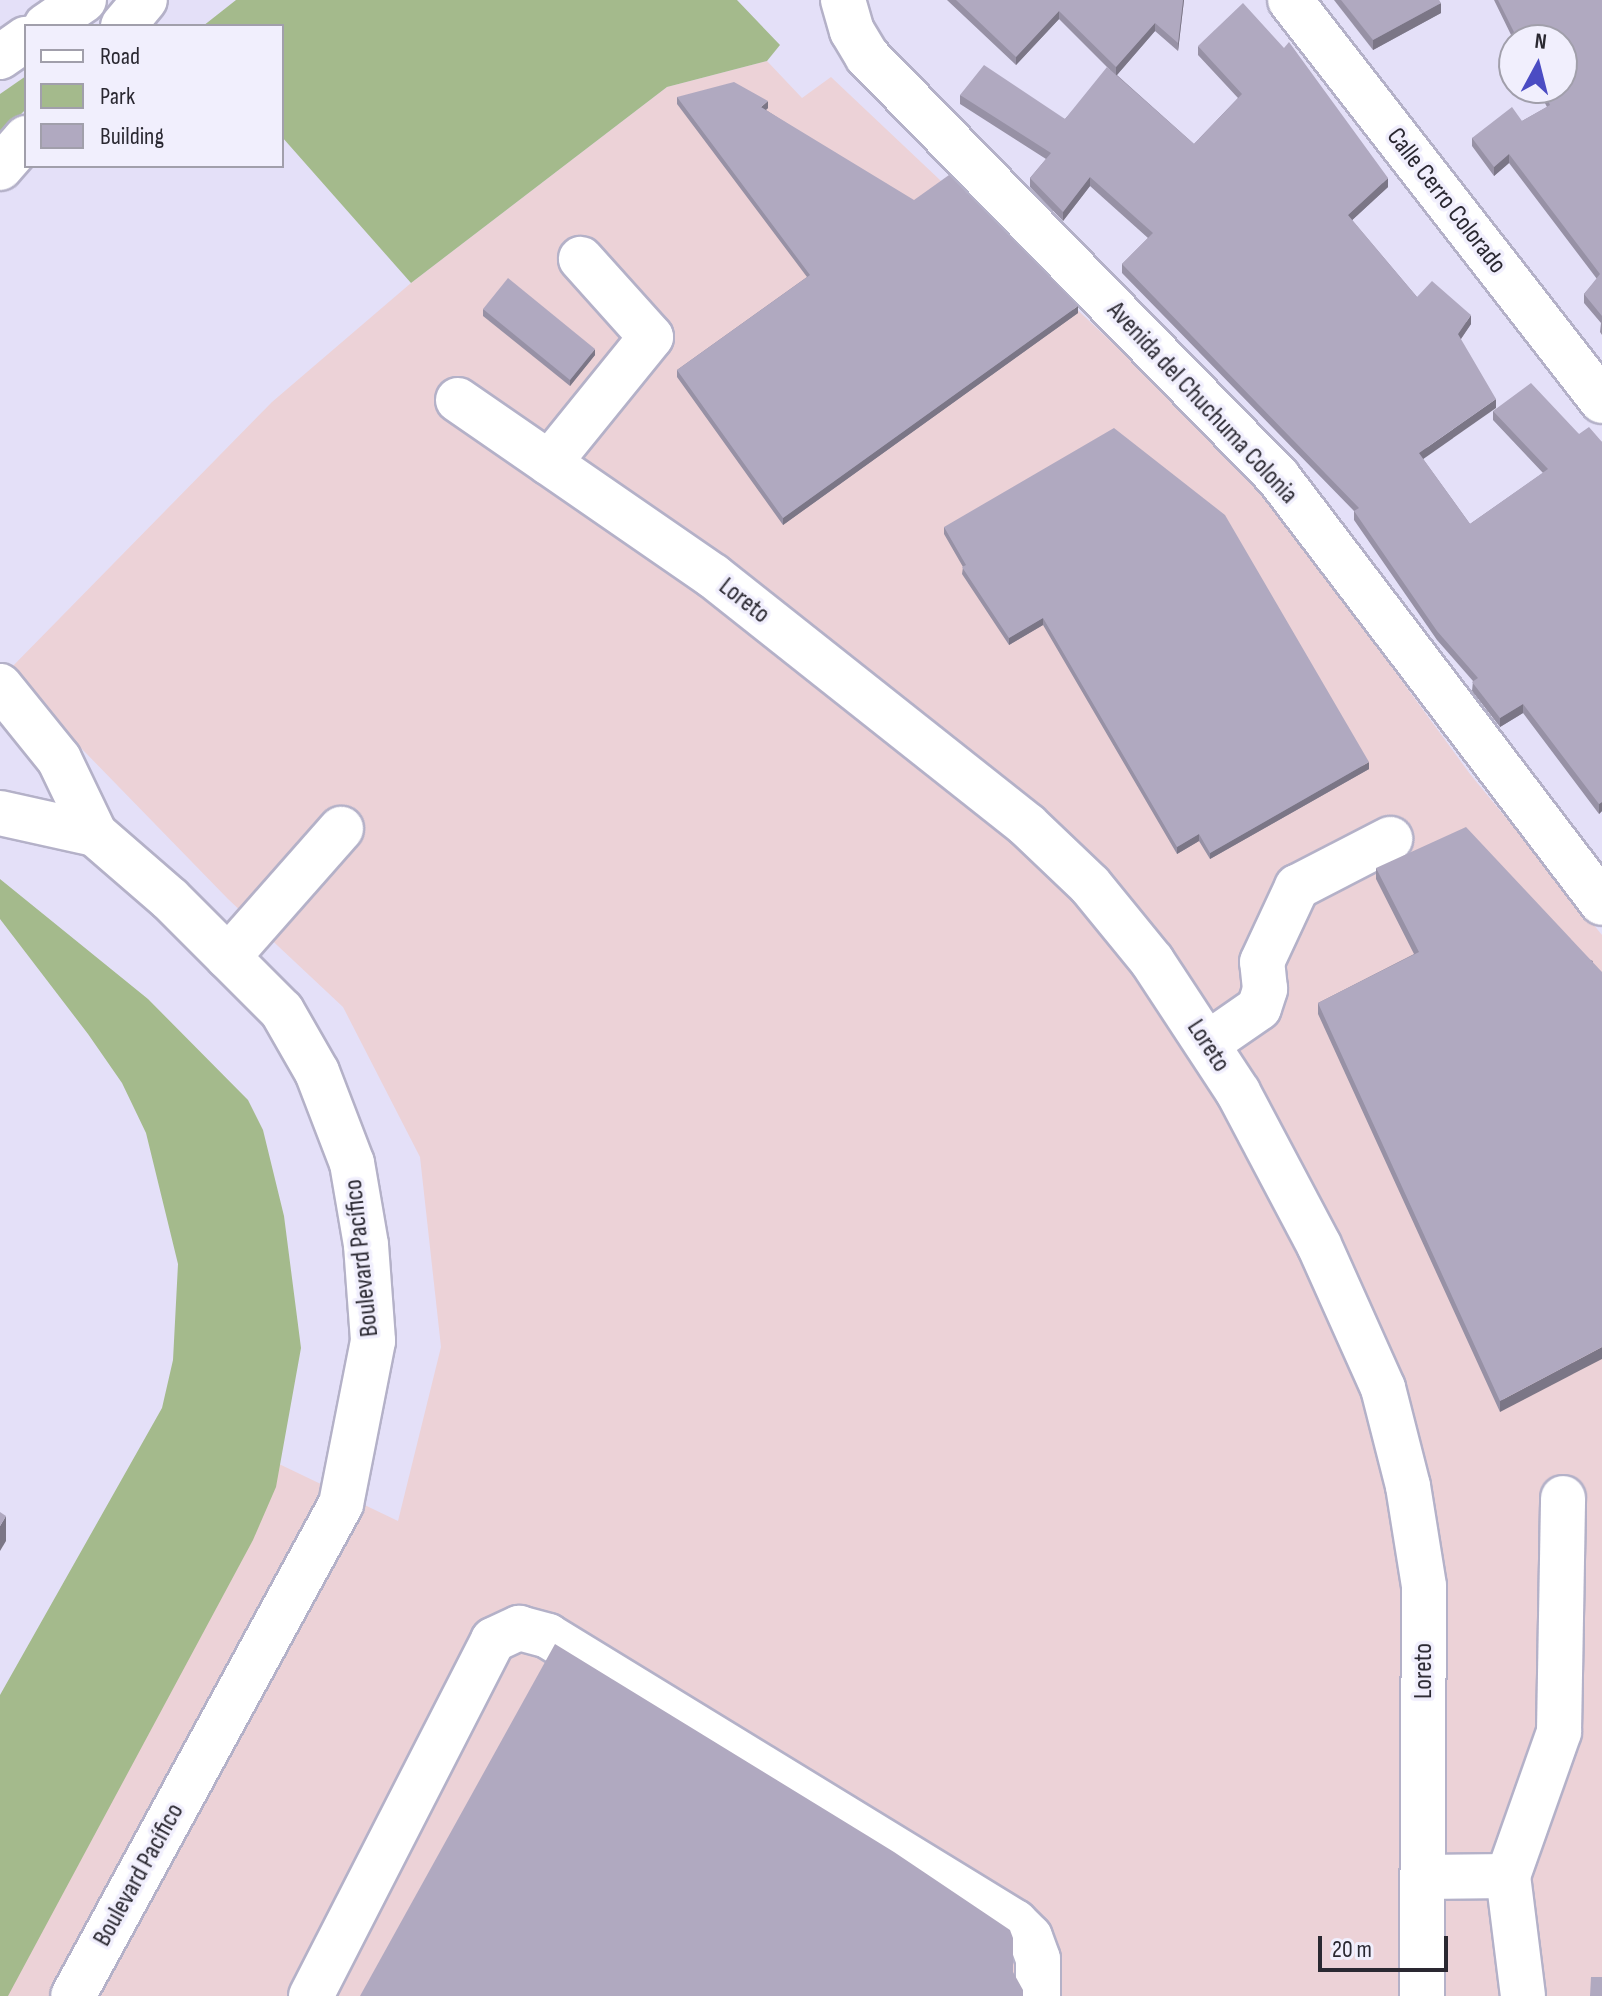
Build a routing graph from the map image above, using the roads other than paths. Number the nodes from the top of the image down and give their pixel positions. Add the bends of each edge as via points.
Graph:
1 (84, 0) edge
2 (145, 0) edge
3 (843, 0) edge
4 (1290, 0) edge
5 (49, 24) edge
6 (125, 24) edge
7 (24, 40) edge
8 (0, 57) edge
9 (24, 140) edge
10 (0, 168) edge
11 (581, 259) dead end
12 (458, 400) dead end
13 (1602, 401) edge
14 (549, 463) junction
15 (0, 686) edge
16 (0, 813) edge
17 (341, 829) dead end
18 (95, 834) junction
19 (1390, 839) dead end
20 (1602, 903) edge
21 (228, 957) junction
22 (1207, 1044) junction
23 (1563, 1498) dead end
24 (1508, 1876) junction
25 (1423, 1877) junction
26 (73, 1996) edge
27 (311, 1996) edge
28 (1038, 1996) edge
29 (1422, 1996) edge
30 (1523, 1996) edge

1 - 5 main road
2 - 6 main road
3 - 20 main road, Avenida del Chuchuma Colonia via 867,56 1278,477
4 - 13 main road, Calle Cerro Colorado
7 - 8 main road
9 - 10 main road
11 - 14 main road via 651,337
12 - 14 main road, Loreto
14 - 22 main road, Loreto via 713,576 1027,825 1090,885
15 - 18 main road, Boulevard Pacífico via 59,759
16 - 18 main road
17 - 21 main road
18 - 21 main road, Boulevard Pacífico
19 - 22 main road via 1297,887 1262,962 1265,989 1259,1008
21 - 26 main road, Boulevard Pacífico via 282,1011 317,1072 352,1163 366,1245 373,1341 365,1403 341,1504
22 - 25 main road, Loreto via 1319,1245 1383,1388 1408,1486 1424,1586
23 - 24 main road via 1559,1732
24 - 25 main road
24 - 30 main road
25 - 29 main road, Loreto
27 - 28 main road via 493,1640 519,1628 548,1636 1015,1922 1030,1937 1038,1959

